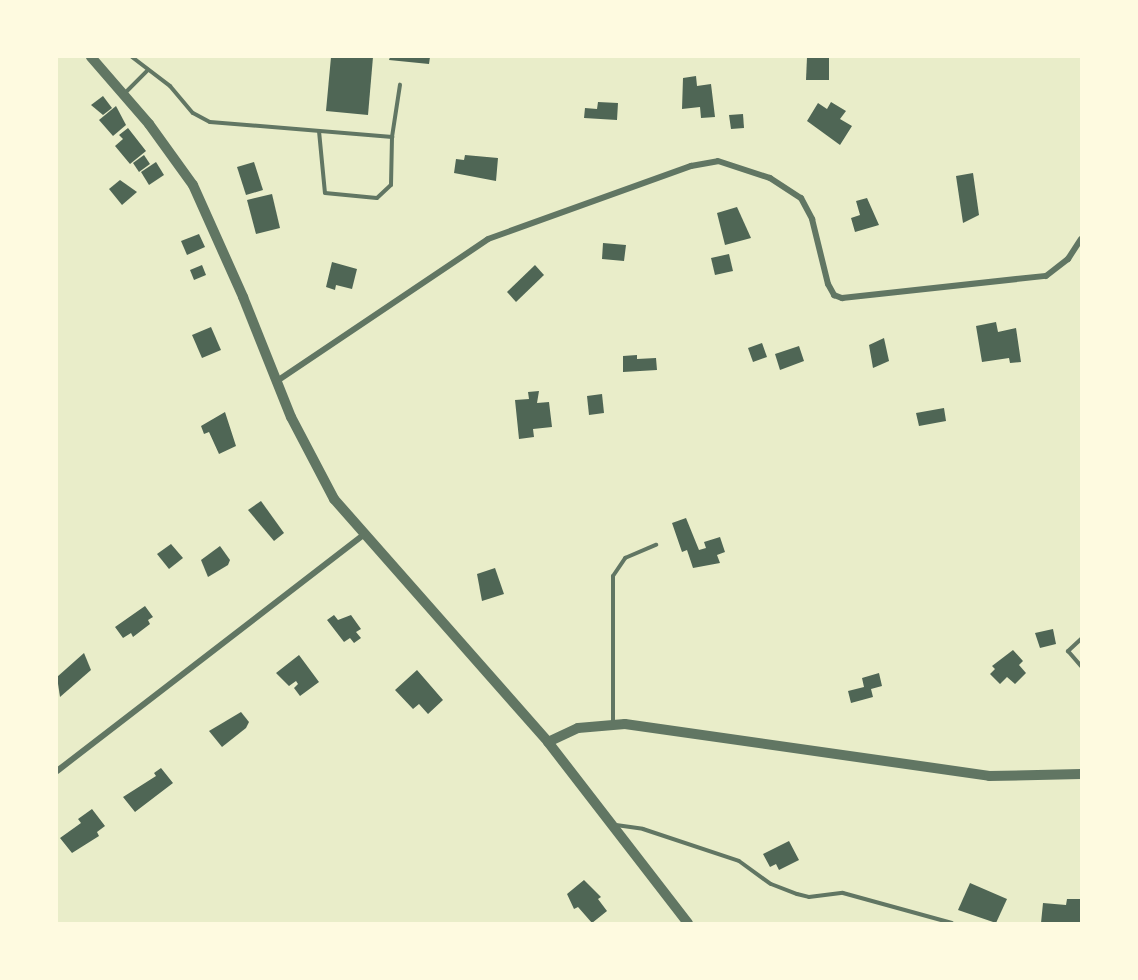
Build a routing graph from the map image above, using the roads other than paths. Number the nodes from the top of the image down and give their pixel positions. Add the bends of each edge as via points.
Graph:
1 (91, 57) edge
2 (132, 57) edge
3 (148, 70) junction
4 (400, 85) dead end
5 (123, 94) junction
6 (319, 131) junction
7 (392, 137) junction
8 (1081, 239) edge
9 (277, 381) junction
10 (363, 535) junction
11 (656, 545) dead end
12 (1081, 639) edge
13 (1081, 666) edge
14 (613, 724) junction
15 (548, 742) junction
16 (57, 771) edge
17 (1081, 774) edge
18 (613, 825) junction
19 (688, 923) edge
20 (952, 923) edge

1 - 5 street
2 - 3 lane
3 - 5 lane
3 - 6 lane via 170,86 193,113 210,122
4 - 7 lane
5 - 9 street via 193,186
6 - 7 lane
6 - 7 lane via 325,193 377,198 391,185
8 - 9 street via 1068,260 1046,276 842,298 834,295 828,284 812,219 801,198 770,178 718,160 691,166 488,239
9 - 10 street via 311,458 334,499
10 - 15 street
10 - 16 street
11 - 14 lane via 625,558 612,576
12 - 13 lane via 1068,651
14 - 15 street via 578,728
14 - 17 street via 988,776
15 - 18 street
18 - 19 street
18 - 20 lane via 644,829 740,861 771,884 797,894 843,894

